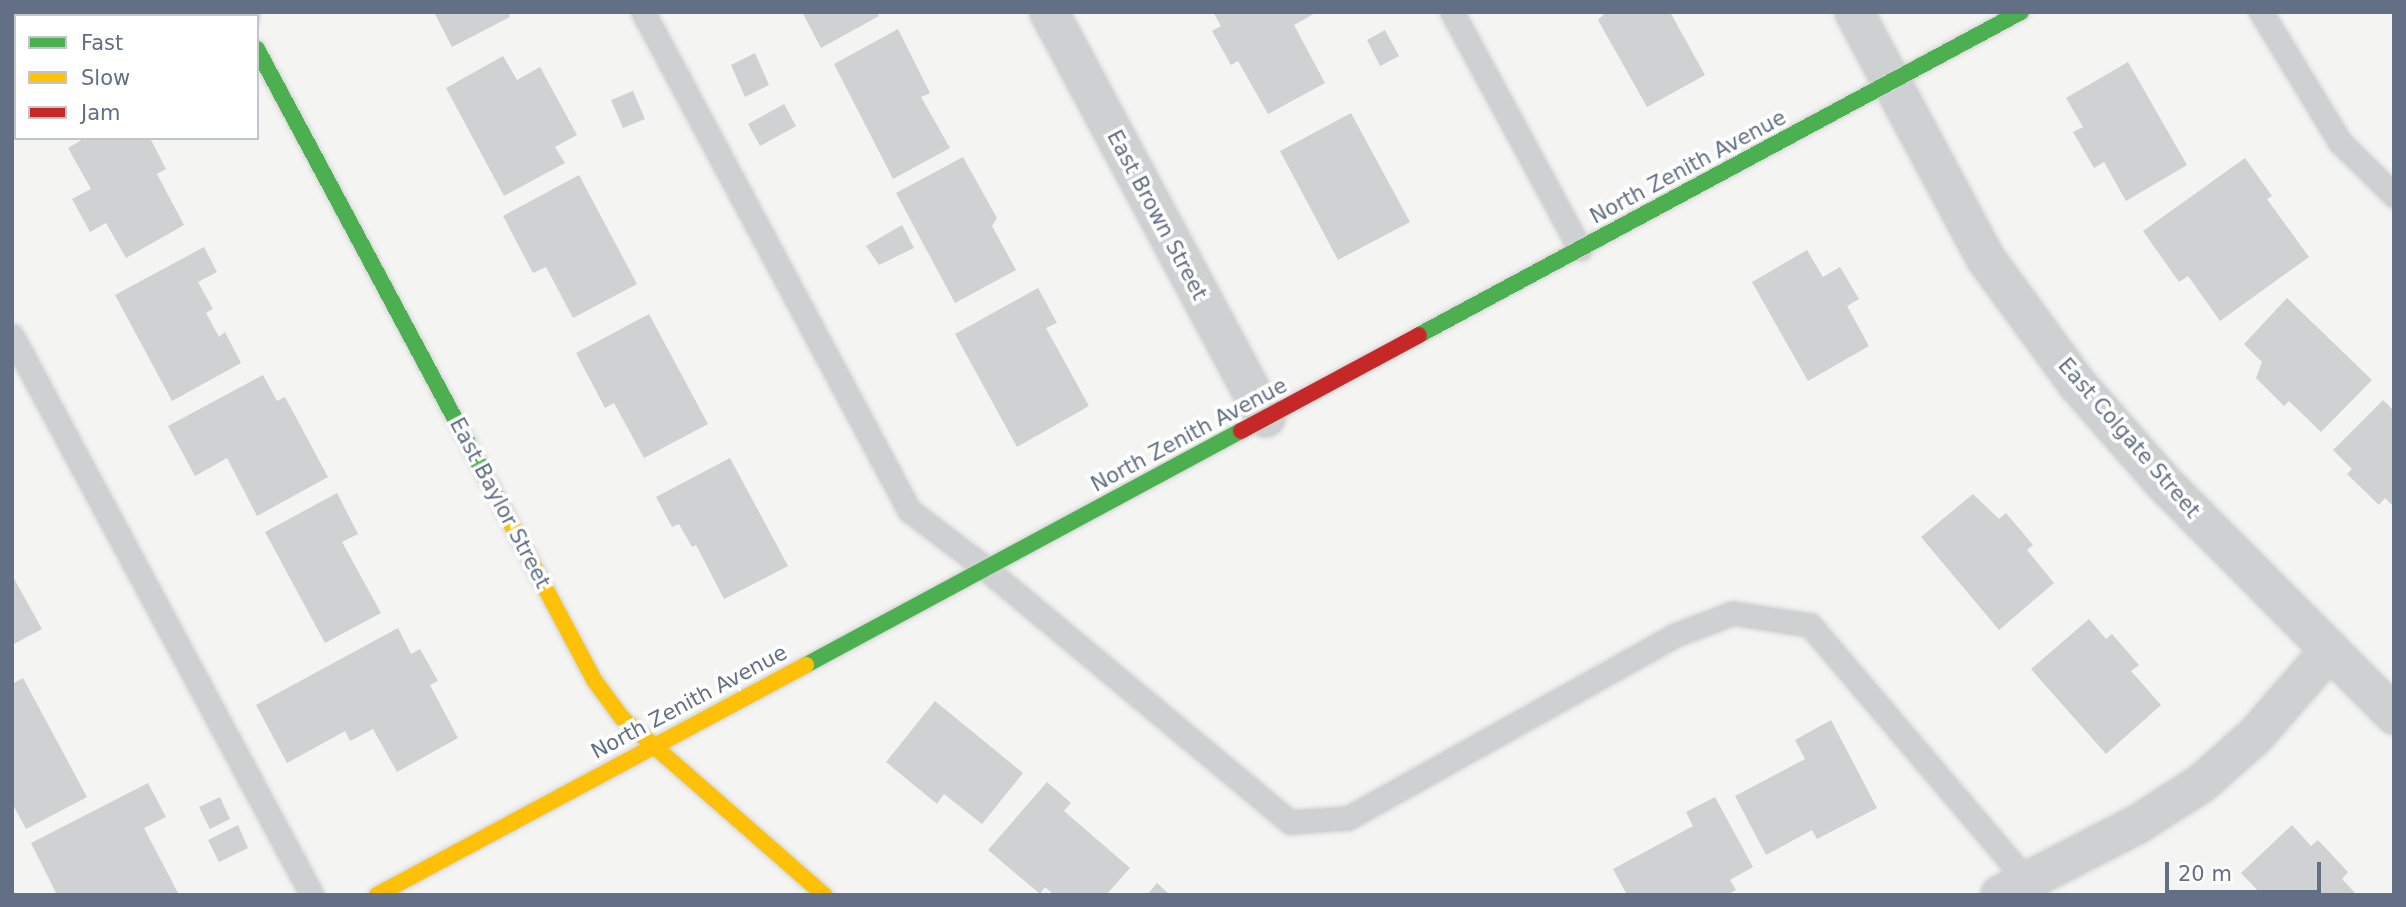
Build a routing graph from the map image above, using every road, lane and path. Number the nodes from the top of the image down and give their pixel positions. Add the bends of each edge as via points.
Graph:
1 (643, 12) edge
2 (1049, 12) edge
3 (1452, 12) edge
4 (1854, 12) edge
5 (2021, 12) edge
6 (2261, 12) edge
7 (259, 53) edge
8 (1891, 82) junction
9 (2394, 195) edge
10 (1580, 249) junction
11 (12, 336) edge
12 (1266, 418) junction
13 (985, 568) junction
14 (2330, 650) junction
15 (2394, 715) edge
16 (653, 745) junction
17 (2022, 890) edge
18 (312, 895) edge
19 (377, 895) edge
20 (824, 895) edge

1 - 13 lane via 909,510
2 - 12 street, East Brown Street
3 - 10 lane
4 - 8 street, East Colgate Street
5 - 8 street, North Zenith Avenue
6 - 9 lane via 2340,142
7 - 16 street, East Baylor Street via 594,680 622,718
8 - 10 street, North Zenith Avenue
8 - 14 street, East Colgate Street via 1986,259 2078,385 2162,481
10 - 12 street, North Zenith Avenue
11 - 18 lane
12 - 13 street, North Zenith Avenue
13 - 16 street, North Zenith Avenue
13 - 17 lane via 1290,822 1348,818 1675,635 1733,613 1810,625
14 - 15 street, East Colgate Street
14 - 17 street via 2256,735 2202,783
16 - 19 street, North Zenith Avenue
16 - 20 street, East Baylor Street

